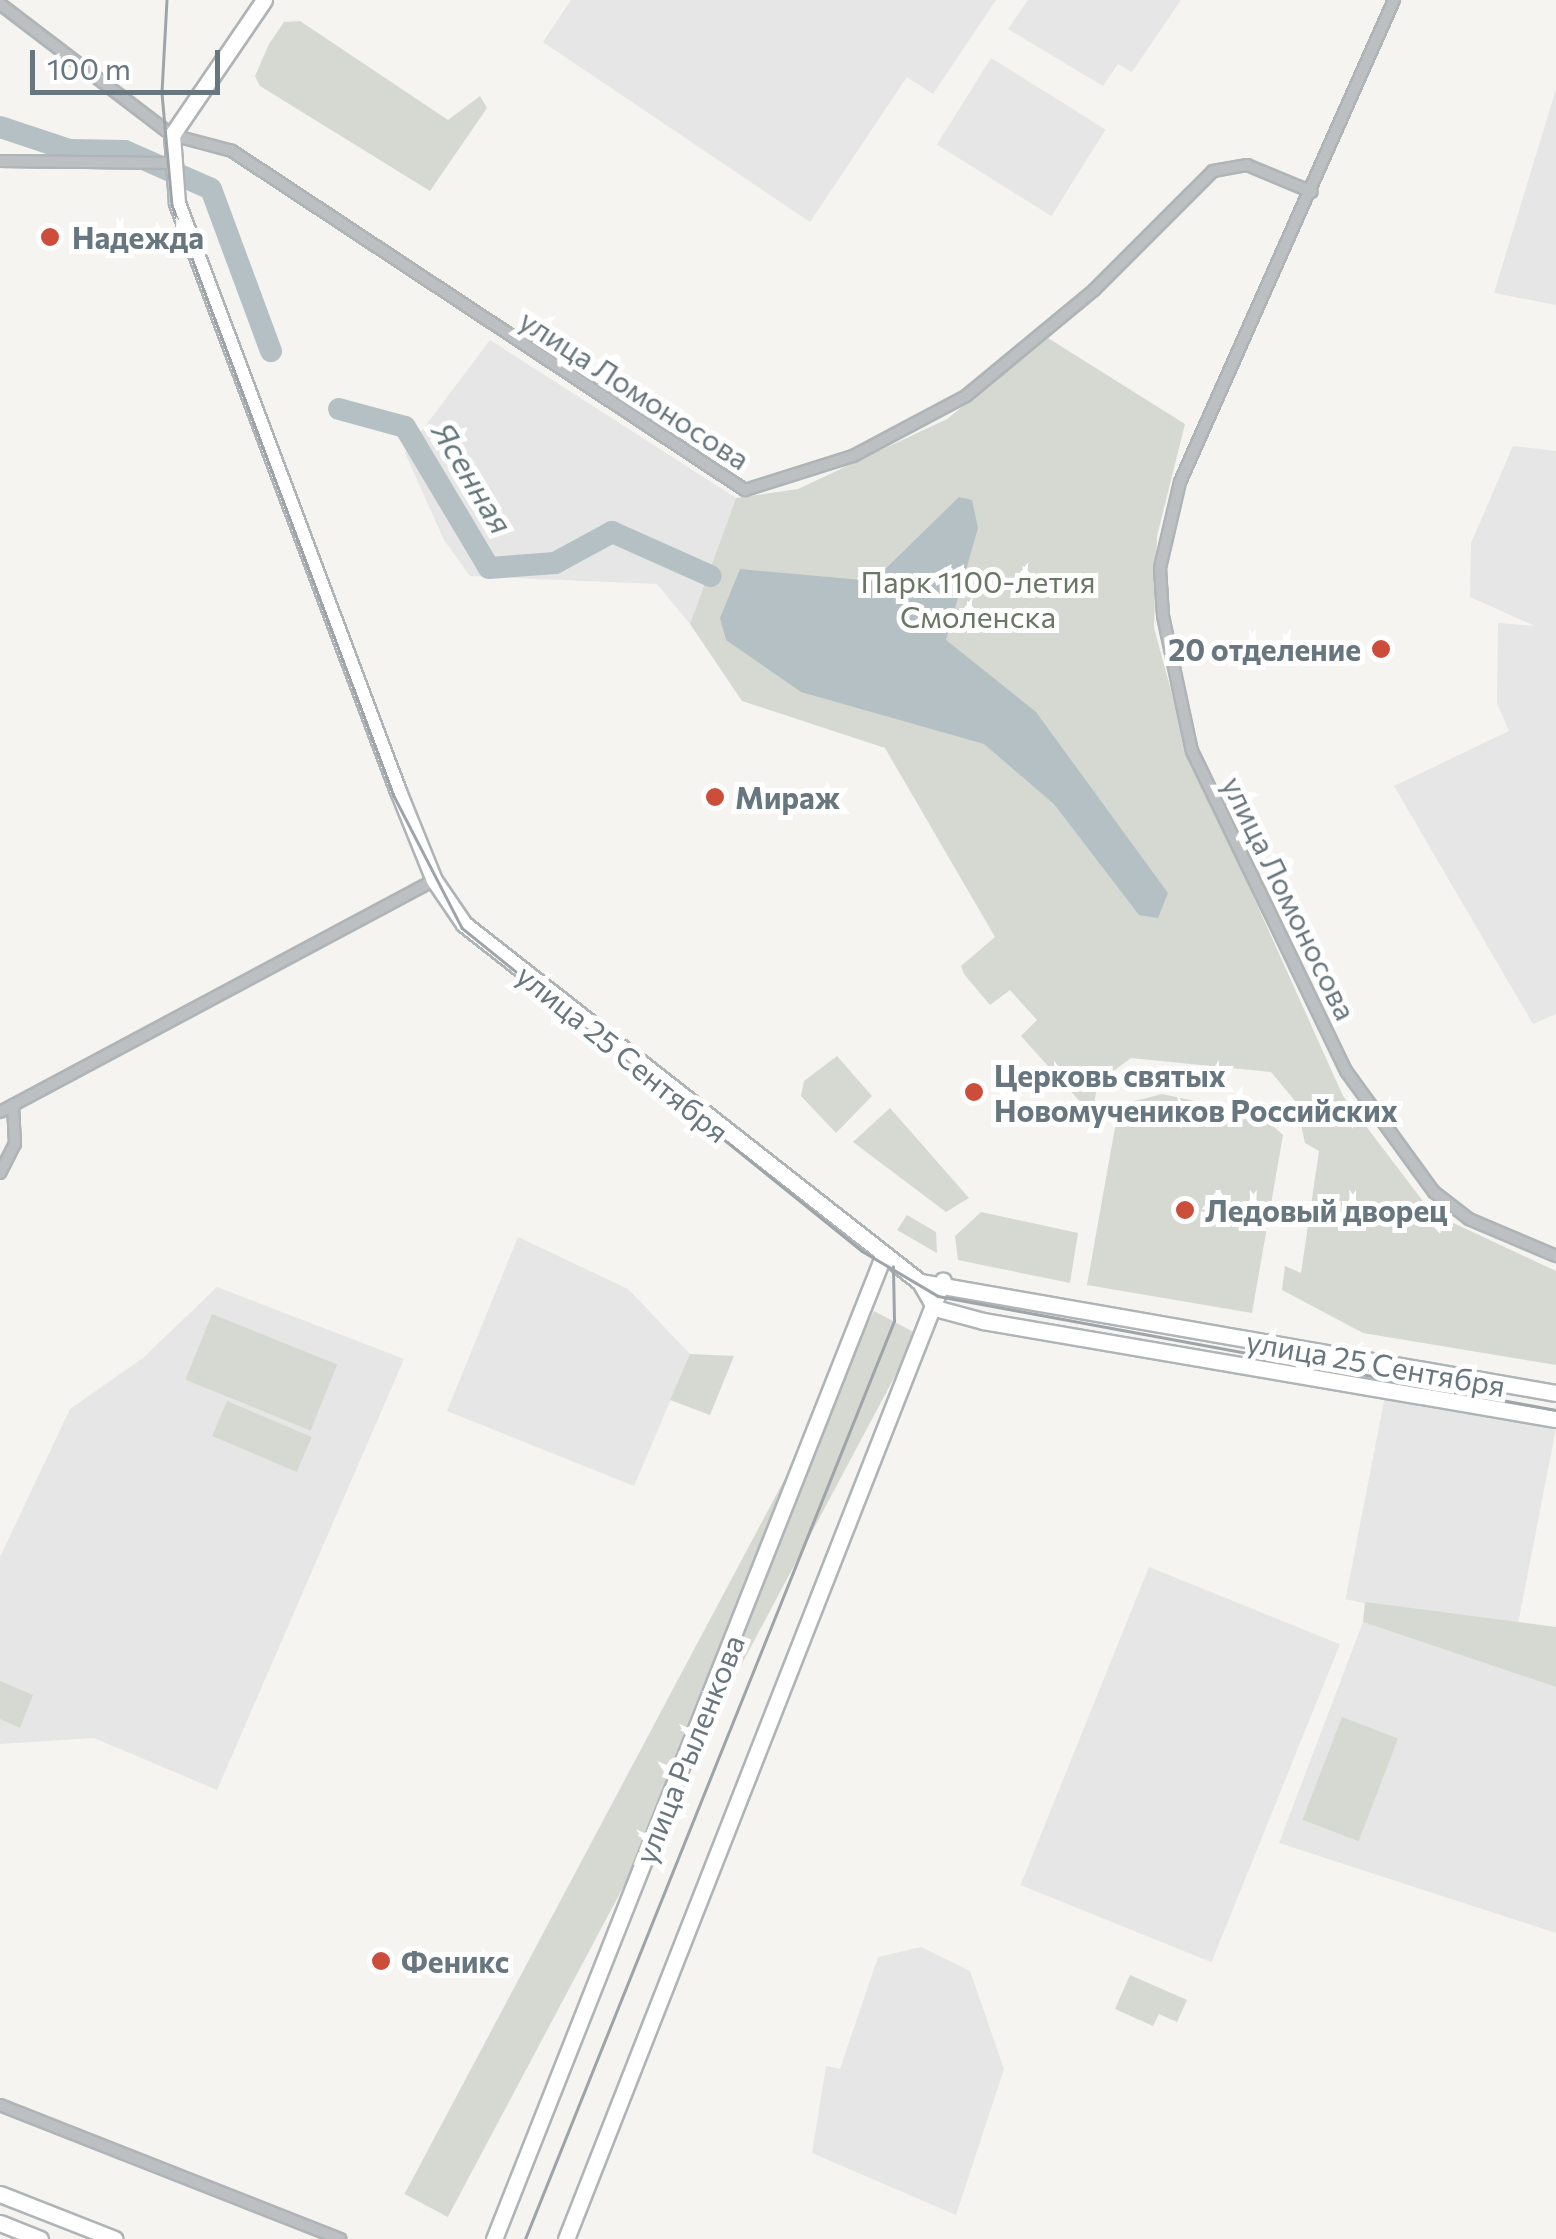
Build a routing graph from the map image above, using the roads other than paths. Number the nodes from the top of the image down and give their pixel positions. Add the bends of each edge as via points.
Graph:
1 (264, 0) edge
2 (1394, 0) edge
3 (0, 4) edge
4 (172, 136) junction
5 (0, 161) edge
6 (168, 163) junction
7 (1312, 192) junction
8 (434, 880) junction
9 (13, 1105) junction
10 (0, 1112) edge
11 (0, 1172) edge
12 (1556, 1256) edge
13 (882, 1259) junction
14 (943, 1280) junction
15 (920, 1282) junction
16 (935, 1308) junction
17 (1556, 1393) edge
18 (1556, 1418) edge
19 (0, 2104) edge
20 (0, 2194) edge
21 (0, 2224) edge
22 (40, 2239) edge
23 (115, 2239) edge
24 (341, 2239) edge
25 (494, 2239) edge
26 (566, 2239) edge

1 - 4 main road
2 - 7 street, улица Ломоносова
3 - 4 street via 134,98
4 - 6 main road, улица 25 Сентября
4 - 7 street, улица Ломоносова via 232,151 746,490 853,456 966,396 1094,290 1212,172 1247,165
5 - 6 street
6 - 8 main road, улица 25 Сентября via 177,203
7 - 12 street, улица Ломоносова via 1180,482 1160,568 1192,751 1344,1066 1404,1156 1469,1219
8 - 9 street
8 - 13 main road, улица 25 Сентября via 464,924
9 - 10 street
9 - 11 street via 15,1144
13 - 15 main road, улица 25 Сентября
13 - 25 main road, улица Рыленкова
14 - 15 main road, улица 25 Сентября
14 - 16 main road
14 - 17 main road, улица 25 Сентября
15 - 16 main road
16 - 18 main road
16 - 26 main road
19 - 24 street
20 - 23 main road
21 - 22 main road

